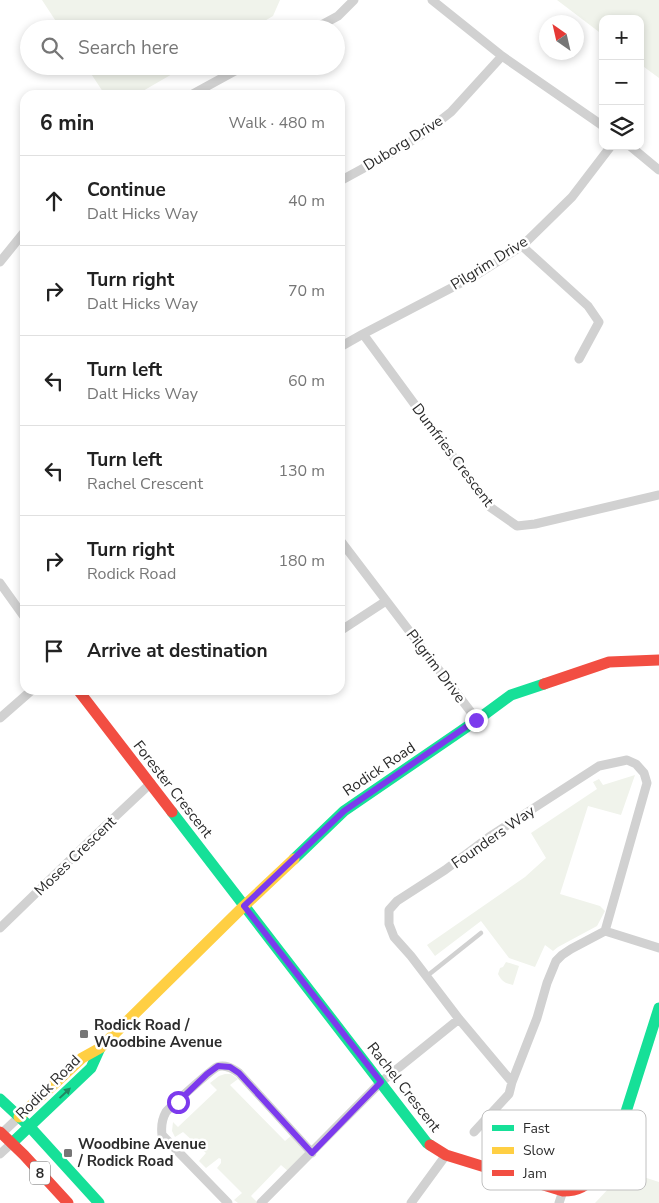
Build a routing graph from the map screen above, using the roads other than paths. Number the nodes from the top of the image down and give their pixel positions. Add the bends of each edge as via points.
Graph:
1 (354, 0) edge
2 (432, 0) edge
3 (331, 20) edge
4 (502, 56) junction
5 (228, 75) edge
6 (201, 90) edge
7 (599, 123) edge
8 (608, 150) edge
9 (635, 150) edge
10 (659, 170) edge
11 (345, 178) edge
12 (20, 237) edge
13 (522, 246) junction
14 (0, 262) edge
15 (363, 334) junction
16 (345, 344) edge
17 (579, 359) dead end
18 (659, 495) edge
19 (345, 547) edge
20 (0, 582) edge
21 (386, 601) junction
22 (20, 611) edge
23 (345, 629) edge
24 (659, 660) edge
25 (26, 695) edge
26 (82, 695) edge
27 (0, 718) edge
28 (476, 720) junction
29 (151, 783) junction
30 (244, 906) junction
31 (0, 928) edge
32 (606, 931) junction
33 (481, 934) dead end
34 (659, 948) edge
35 (426, 977) junction
36 (659, 1008) edge
37 (459, 1019) junction
38 (100, 1048) junction
39 (381, 1082) junction
40 (512, 1082) junction
41 (0, 1099) edge
42 (494, 1110) edge
43 (627, 1110) edge
44 (19, 1117) junction
45 (482, 1123) edge
46 (29, 1126) junction
47 (474, 1132) dead end
48 (1, 1134) edge
49 (12, 1143) junction
50 (312, 1153) junction
51 (0, 1154) edge
52 (446, 1155) junction
53 (482, 1166) edge
54 (560, 1190) edge
55 (574, 1190) edge
56 (563, 1191) junction
57 (68, 1203) edge
58 (99, 1203) edge
59 (228, 1203) edge
60 (261, 1203) edge
61 (411, 1203) edge
62 (559, 1203) edge

1 - 3 street
2 - 4 street
4 - 7 street
4 - 11 street, Duborg Drive via 451,112 424,134
5 - 6 street
8 - 13 street, Pilgrim Drive via 572,197
9 - 10 street
12 - 14 street
13 - 15 street, Pilgrim Drive via 478,274
13 - 17 street via 588,306 599,322
15 - 16 street, Pilgrim Drive
15 - 18 street, Dumfries Crescent via 490,508 517,526
19 - 21 street, Pilgrim Drive
20 - 22 street
21 - 23 street
21 - 28 street, Pilgrim Drive
24 - 28 main road, Rodick Road via 609,662 564,676 511,695
25 - 27 street
26 - 29 main road, Forester Crescent
28 - 30 main road, Rodick Road via 344,811
29 - 30 main road, Forester Crescent
29 - 31 street, Moses Crescent
30 - 38 main road, Rodick Road
30 - 39 main road, Rachel Crescent
32 - 34 street
32 - 35 street, Founders Way via 647,784 644,773 628,760 599,766 397,901 389,910 389,924 394,937
32 - 40 street via 571,949 556,961
33 - 35 lane
35 - 37 street, Founders Way
36 - 43 main road
37 - 39 street
37 - 40 street, Founders Way
38 - 44 main road, Rodick Road via 82,1058
46 -> 38 main road, Rodick Road via 91,1068
39 - 50 street
39 - 52 main road, Rachel Crescent via 427,1142
40 - 42 street via 509,1094
41 - 44 main road, 8
44 - 46 main road, 8
44 - 48 street, Rodick Road
45 - 47 street
46 - 49 main road, Rodick Road
46 - 58 main road, 8
48 - 49 main road, 8
49 - 51 street
49 - 57 main road, 8
50 - 59 street via 239,1073 230,1067 218,1066 167,1112 161,1128 162,1135
50 - 60 street
52 - 53 main road, Rachel Crescent
52 - 61 street
54 - 56 main road, Rachel Crescent
55 - 56 main road
56 - 62 street

